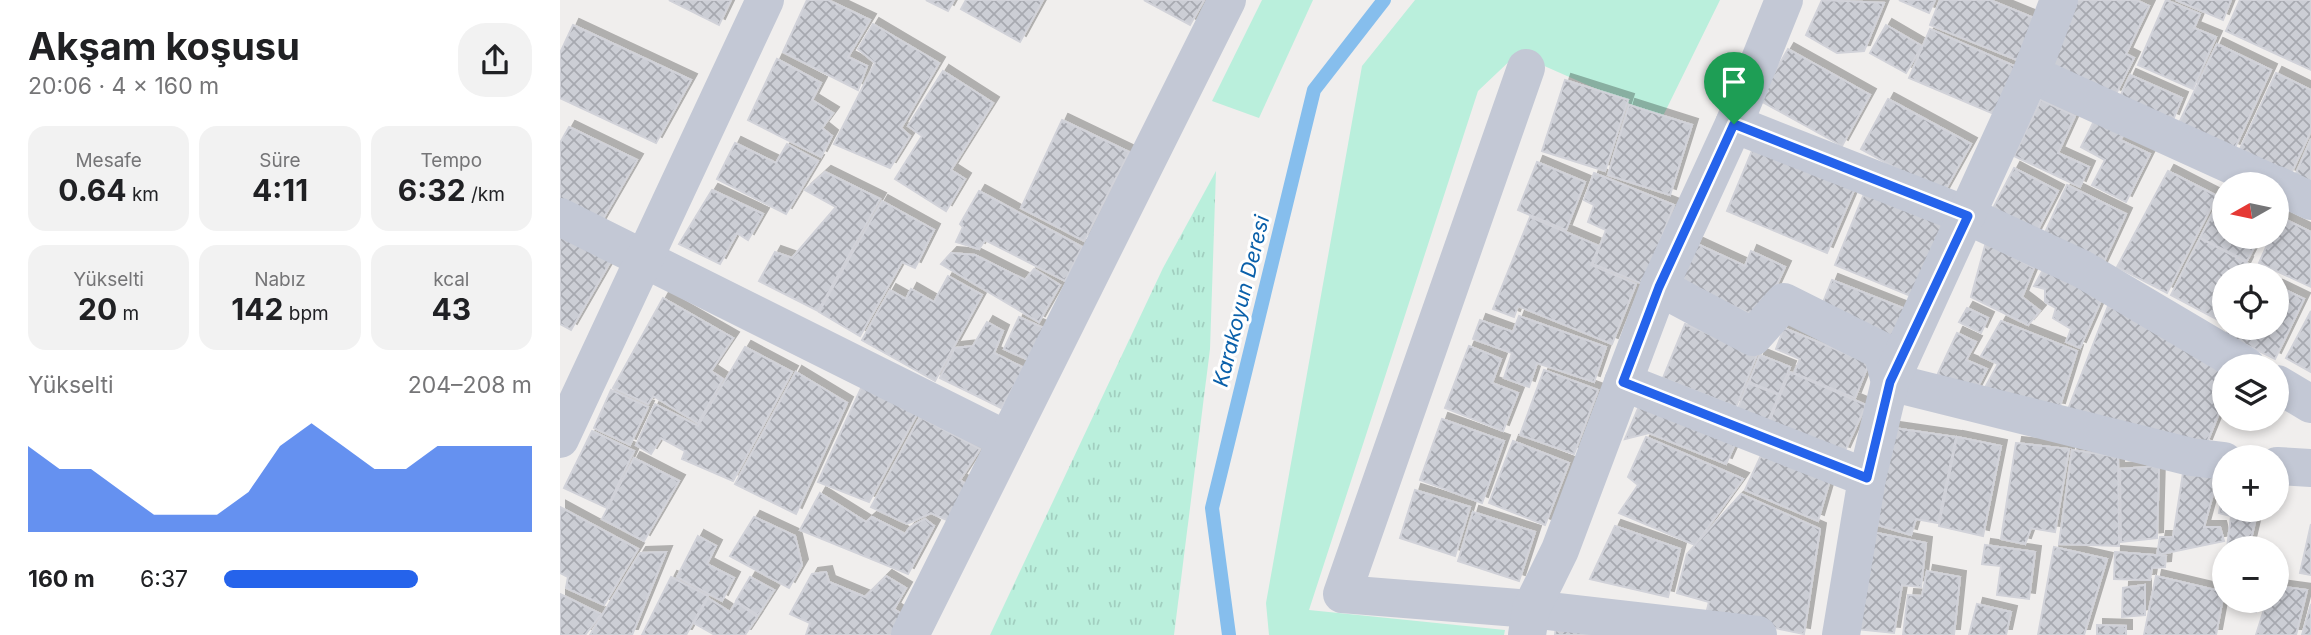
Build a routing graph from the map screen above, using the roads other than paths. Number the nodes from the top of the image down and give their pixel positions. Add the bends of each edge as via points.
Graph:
1 (765, 0) edge
2 (1227, 0) edge
3 (1784, 0) edge
4 (2059, 0) edge
5 (1526, 68) dead end
6 (2031, 74) junction
7 (1734, 124) junction
8 (2246, 172) edge
9 (2289, 191) edge
10 (2311, 201) edge
11 (1968, 216) junction
12 (560, 217) edge
13 (643, 257) junction
14 (1659, 287) junction
15 (2226, 354) edge
16 (1623, 382) junction
17 (1890, 382) junction
18 (2289, 391) edge
19 (2311, 404) edge
20 (560, 439) edge
21 (1007, 440) junction
22 (2212, 460) edge
23 (2289, 467) edge
24 (2311, 468) edge
25 (1867, 478) junction
26 (1529, 622) edge
27 (910, 635) edge
28 (1758, 635) edge
29 (1841, 635) edge

1 - 13 street
2 - 21 street
3 - 7 street
4 - 6 street
5 - 26 street via 1342,594
6 - 8 street
6 - 11 street
7 - 11 street
7 - 14 street
9 - 10 street
11 - 15 street via 2082,269
11 - 17 street
12 - 13 street
13 - 20 street
13 - 21 street
14 - 16 street
14 - 17 street via 1753,337 1784,302 1882,351
16 - 25 street
16 - 26 street
17 - 22 street
17 - 25 street
18 - 19 street
21 - 27 street
23 - 24 street
25 - 29 street
26 - 28 street

